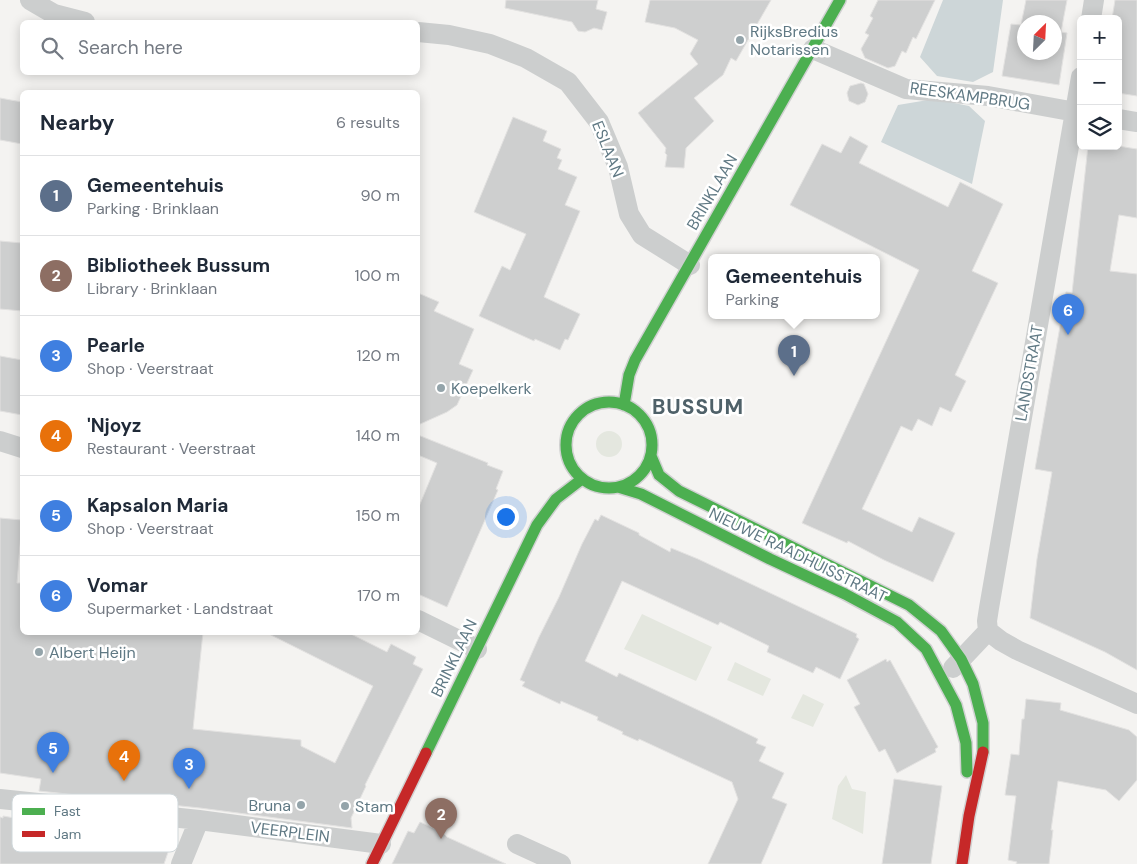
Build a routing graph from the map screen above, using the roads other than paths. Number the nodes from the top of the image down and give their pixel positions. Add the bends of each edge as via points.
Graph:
1 (30, 0) edge
2 (840, 0) edge
3 (1094, 0) edge
4 (1092, 15) edge
5 (77, 20) edge
6 (420, 32) edge
7 (813, 49) junction
8 (1077, 113) edge
9 (1077, 119) edge
10 (1122, 120) edge
11 (1137, 122) edge
12 (690, 265) junction
13 (624, 405) junction
14 (0, 441) edge
15 (20, 447) edge
16 (651, 456) junction
17 (582, 479) junction
18 (618, 487) junction
19 (420, 621) edge
20 (988, 631) junction
21 (477, 649) junction
22 (961, 660) junction
23 (942, 679) junction
24 (1137, 704) edge
25 (969, 816) junction
26 (178, 818) edge
27 (199, 820) junction
28 (381, 844) junction
29 (517, 844) dead end
30 (181, 864) edge
31 (372, 864) edge
32 (561, 864) edge
33 (962, 864) edge

1 - 5 street via 54,14
2 - 7 street, BRINKLAAN
3 - 4 street
6 - 12 street, ESLAAN via 490,44 526,58 568,82 599,122 618,167 629,214 642,235
7 - 8 street, REESKAMPBRUG via 906,89 988,96
7 - 12 street, BRINKLAAN
9 - 20 street, LANDSTRAAT via 989,608
10 - 11 street
12 - 13 street, BRINKLAAN via 635,360
13 - 16 street via 635,411 647,426 652,444
13 - 17 street via 597,404 574,419 566,444 573,469
14 - 15 street
16 - 18 street via 633,481
16 - 22 street, NIEUWE RAADHUISSTRAAT via 659,475 679,491 909,605 941,631
17 - 18 street via 605,488
17 - 21 street, BRINKLAAN via 556,499 537,525
18 - 23 street, NIEUWE RAADHUISSTRAAT via 641,494 897,622 926,649
19 - 21 street
20 - 22 street
20 - 24 street via 1017,650
21 - 28 street, BRINKLAAN
22 - 23 street
22 - 25 street via 973,684 983,723 983,752
23 - 25 street via 956,705 966,743
25 - 33 street
26 - 27 street, VEERPLEIN
27 - 28 street, VEERPLEIN
27 - 30 street
28 - 31 street, BRINKLAAN
29 - 32 street

